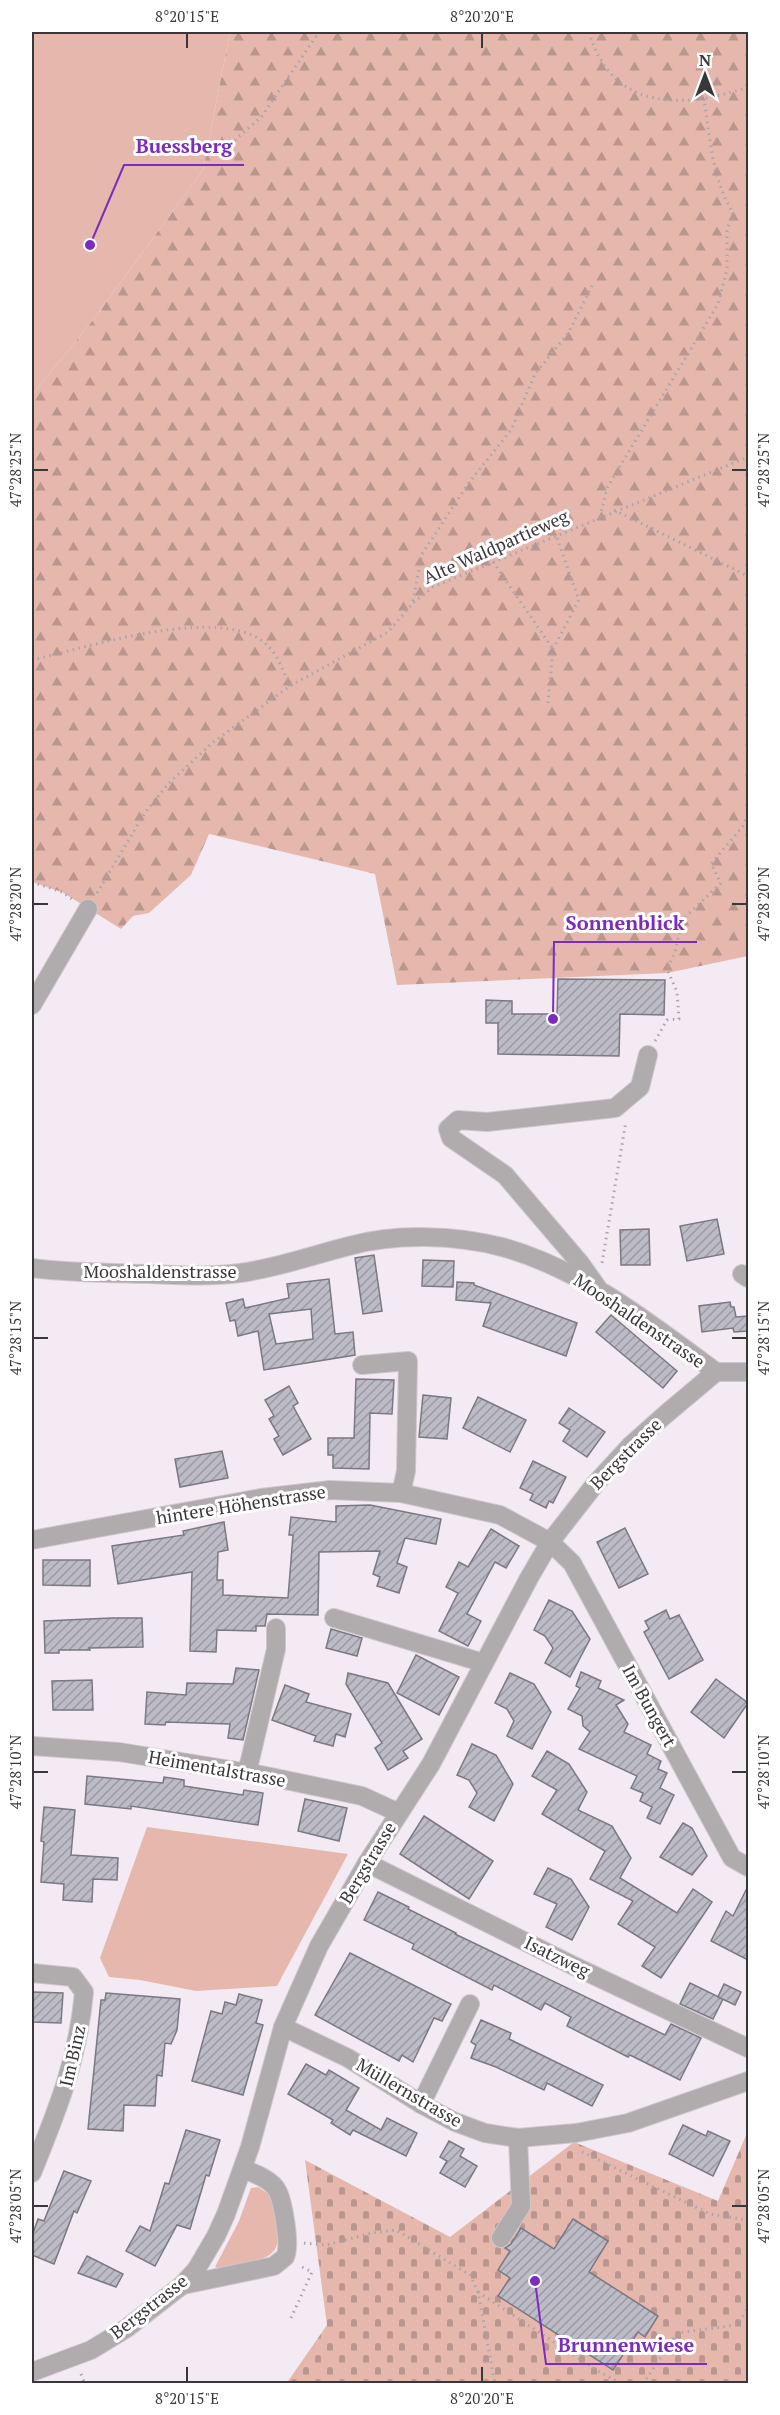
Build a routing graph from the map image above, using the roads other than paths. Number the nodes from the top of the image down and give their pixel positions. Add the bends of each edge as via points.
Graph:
1 (88, 909) road end
2 (32, 1005) edge
3 (648, 1055) dead end
4 (32, 1268) edge
5 (598, 1289) junction
6 (362, 1365) dead end
7 (716, 1372) junction
8 (748, 1372) edge
9 (401, 1493) junction
10 (32, 1540) edge
11 (550, 1542) junction
12 (334, 1618) dead end
13 (276, 1628) dead end
14 (484, 1663) junction
15 (32, 1746) edge
16 (247, 1773) junction
17 (399, 1813) junction
18 (367, 1863) junction
19 (748, 1867) edge
20 (32, 1974) edge
21 (470, 2004) dead end
22 (283, 2027) junction
23 (748, 2048) edge
24 (748, 2081) edge
25 (421, 2104) junction
26 (518, 2138) junction
27 (243, 2169) junction
28 (32, 2173) edge
29 (501, 2238) dead end
30 (181, 2286) junction
31 (32, 2372) edge

1 - 2 street
3 - 5 street via 639,1087 615,1108 487,1122 458,1120 448,1129 451,1138 504,1175
4 - 5 street, Mooshaldenstrasse via 192,1276 239,1273 289,1264 351,1245 399,1238 447,1238 502,1247 552,1265
5 - 7 street, Mooshaldenstrasse
6 - 9 street via 408,1361 406,1471
7 - 8 street
7 - 11 street, Bergstrasse via 630,1446
9 - 10 street, hintere Höhenstrasse via 330,1490 261,1498
9 - 11 street, hintere Höhenstrasse via 501,1515
11 - 14 street, Bergstrasse
11 - 19 street, Im Bungert via 572,1563 732,1858
12 - 14 street
13 - 16 street via 276,1649
14 - 17 street, Bergstrasse via 431,1764
15 - 16 street, Heimentalstrasse via 119,1752
16 - 17 street, Heimentalstrasse via 362,1796
17 - 18 street, Bergstrasse
18 - 22 street, Bergstrasse via 319,1946
18 - 23 street, Isatzweg
20 - 28 street, Im Binz via 73,1977 84,1992 81,2026 63,2098
21 - 25 street
22 - 25 street, Müllernstrasse via 348,2058
22 - 27 street, Bergstrasse
24 - 26 street, Müllernstrasse via 628,2123
25 - 26 street, Müllernstrasse via 485,2133
26 - 29 street via 521,2206
27 - 30 street, Bergstrasse via 216,2236 196,2270
27 - 30 street via 254,2172 278,2191 288,2242 284,2258 274,2266
30 - 31 street, Bergstrasse via 91,2350

